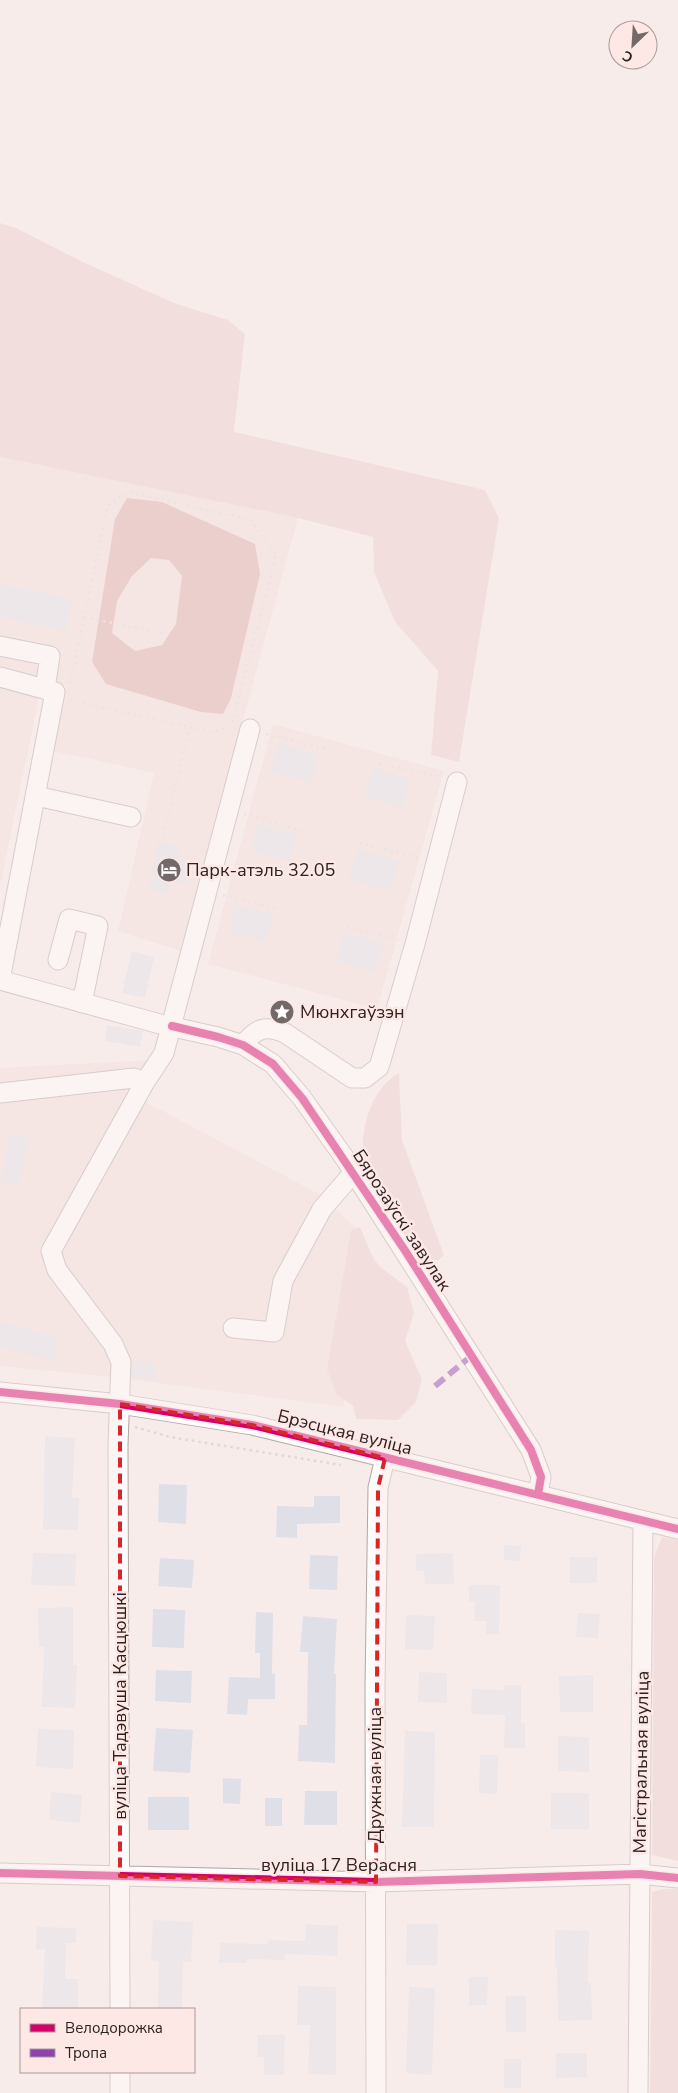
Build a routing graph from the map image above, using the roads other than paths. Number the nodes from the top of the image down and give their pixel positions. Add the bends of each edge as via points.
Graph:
1 (0, 646) edge
2 (0, 677) edge
3 (55, 695) junction
4 (250, 729) road end
5 (458, 782) road end
6 (36, 796) junction
7 (132, 817) dead end
8 (58, 960) dead end
9 (0, 980) edge
10 (82, 1003) junction
11 (172, 1026) junction
12 (243, 1046) junction
13 (145, 1082) junction
14 (0, 1092) edge
15 (354, 1172) junction
16 (233, 1328) dead end
17 (0, 1392) edge
18 (120, 1404) junction
19 (385, 1458) junction
20 (538, 1494) junction
21 (644, 1522) junction
22 (678, 1529) edge
23 (0, 1873) edge
24 (640, 1874) junction
25 (120, 1876) junction
26 (678, 1878) edge
27 (376, 1882) junction
28 (120, 2008) edge
29 (120, 2073) edge
30 (120, 2093) edge
31 (376, 2093) edge
32 (638, 2093) edge

1 - 3 street via 50,656
2 - 3 street
3 - 6 street
4 - 11 street, вуліца Тадэвуша Касцюшкі
5 - 12 street via 379,1068 365,1078 352,1078 275,1029 262,1029 252,1034
6 - 7 street
6 - 9 street
8 - 10 street via 69,919 98,926
9 - 10 street, Бярозаўскі завулак
10 - 11 street, Бярозаўскі завулак
11 - 12 street, Бярозаўскі завулак
11 - 13 street, вуліца Тадэвуша Касцюшкі via 164,1053
12 - 15 street, Бярозаўскі завулак via 273,1064 302,1098
13 - 14 street via 134,1078
13 - 18 street, вуліца Тадэвуша Касцюшкі via 51,1251 57,1270 113,1344 121,1362
15 - 16 street via 322,1209 283,1281 274,1332
15 - 20 street, Бярозаўскі завулак via 531,1450 541,1477
17 - 18 street, Брэсцкая вуліца
18 - 19 street, Брэсцкая вуліца via 252,1425
18 - 25 street, вуліца Тадэвуша Касцюшкі
19 - 20 street, Брэсцкая вуліца
19 - 27 street, Дружная вуліца via 378,1488 374,1686
20 - 21 street, Брэсцкая вуліца
21 - 22 street, Брэсцкая вуліца
21 - 24 street, Магістральная вуліца
23 - 25 street, вуліца 17 Верасня
24 - 26 street, вуліца 17 Верасня
24 - 27 street, вуліца 17 Верасня
24 - 32 street, Магістральная вуліца
25 - 27 street, вуліца 17 Верасня
25 - 28 street, вуліца Тадэвуша Касцюшкі
27 - 31 street, Дружная вуліца
29 - 30 street

